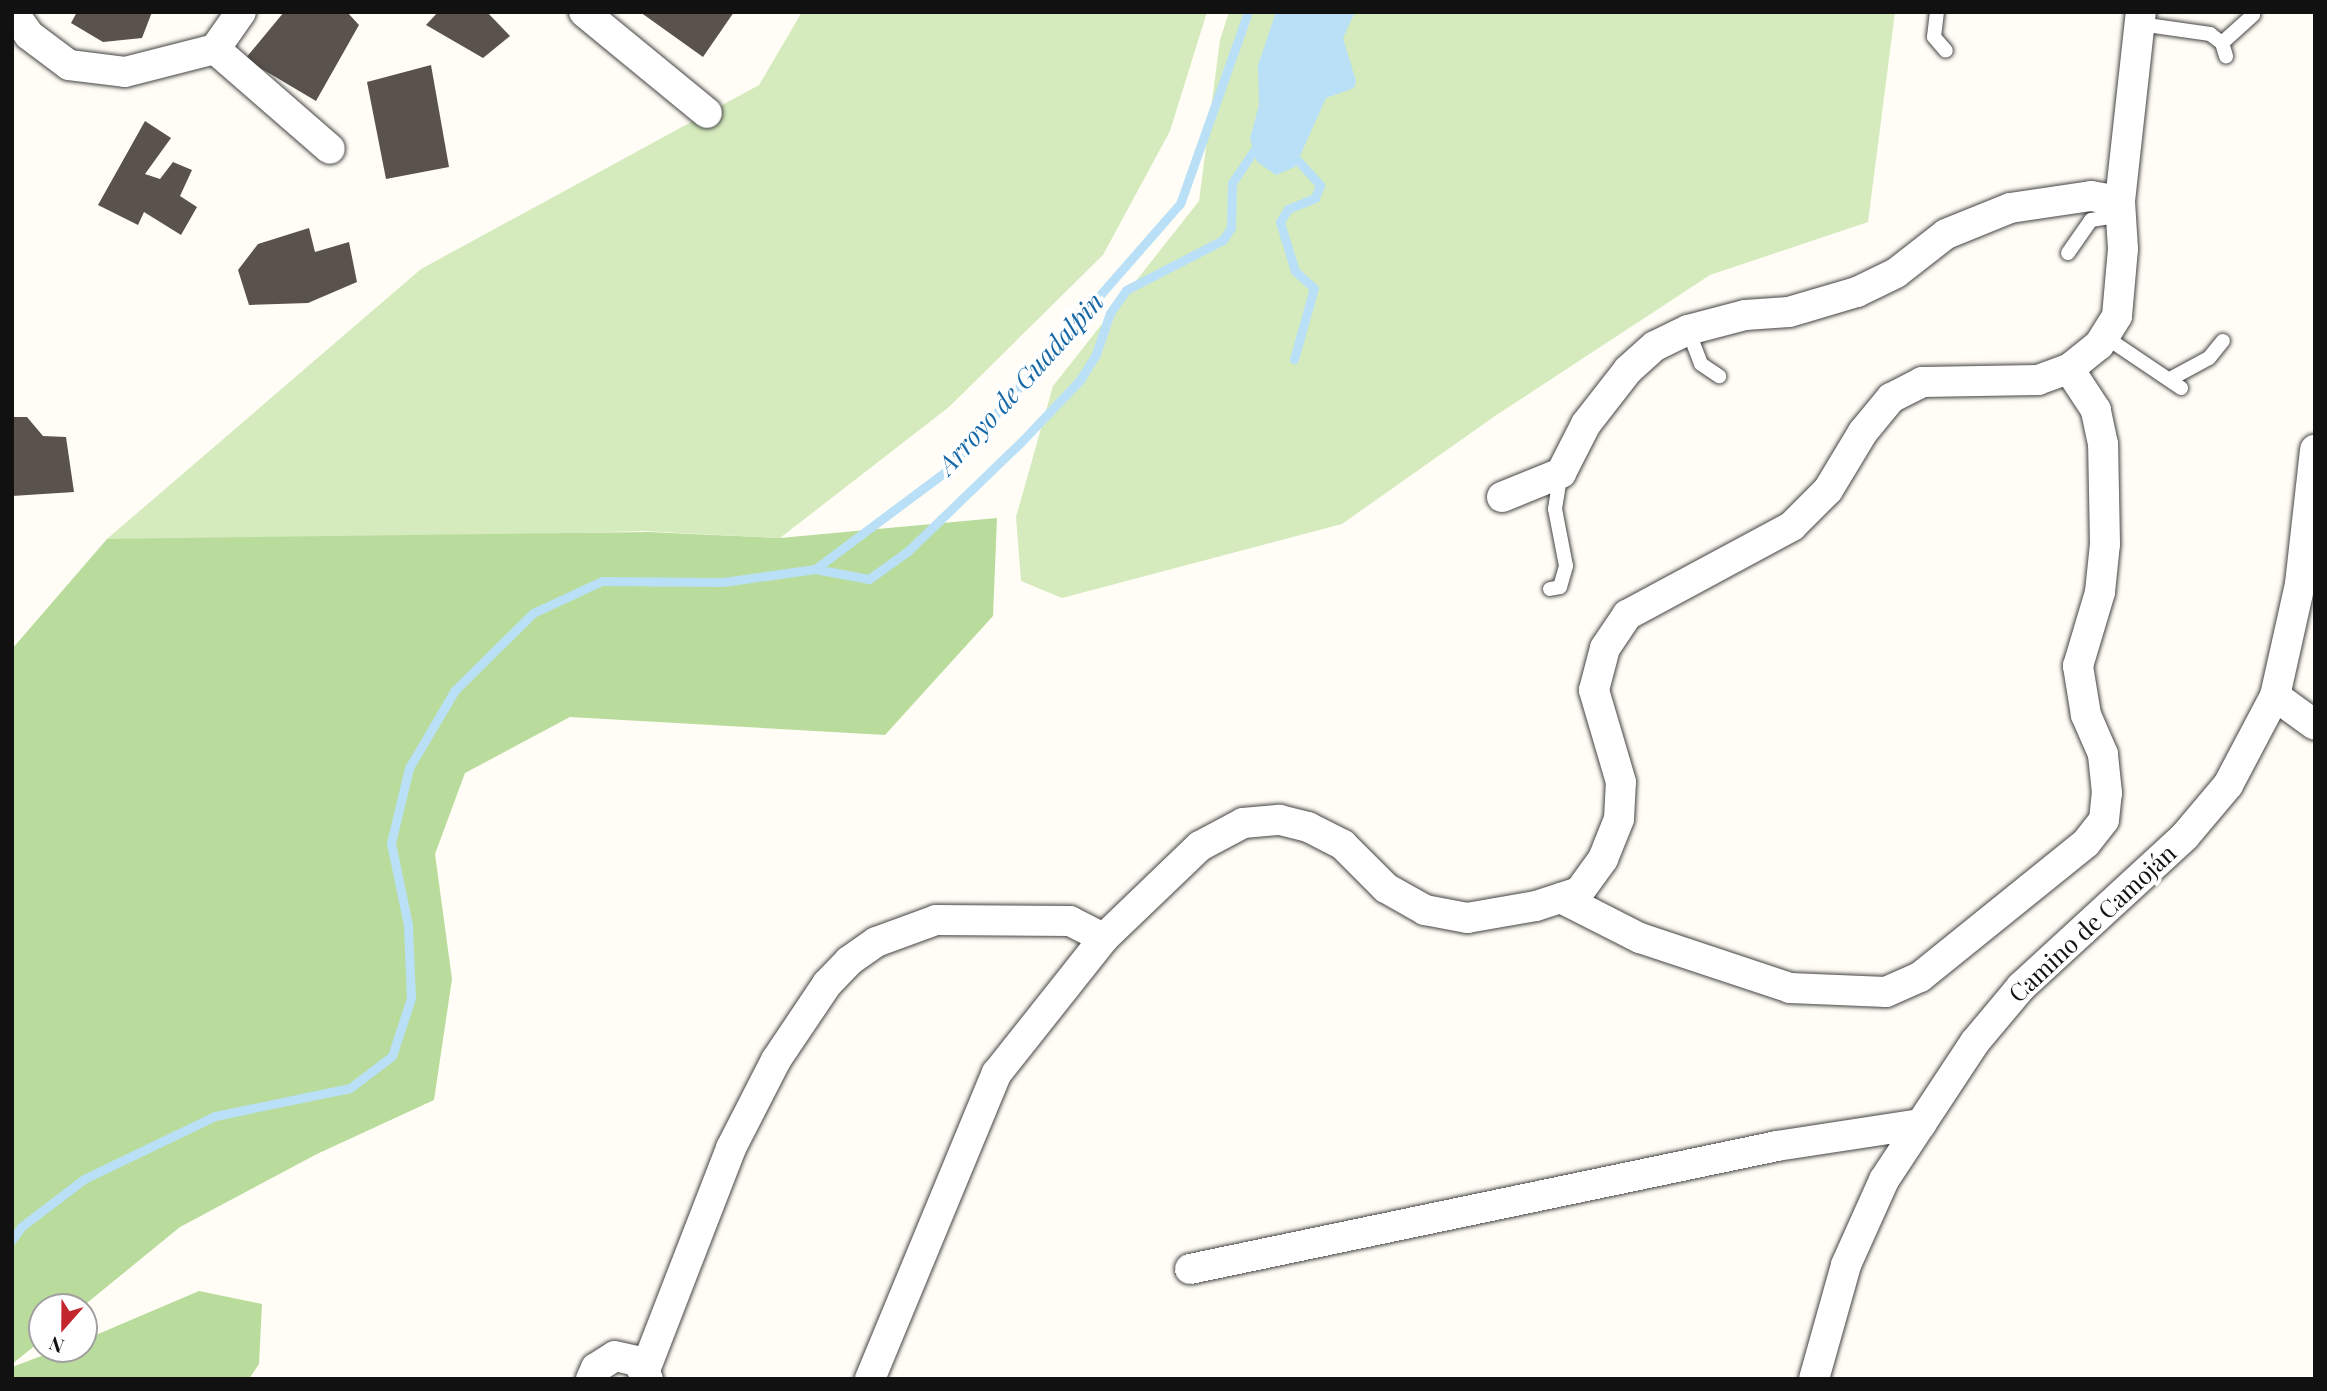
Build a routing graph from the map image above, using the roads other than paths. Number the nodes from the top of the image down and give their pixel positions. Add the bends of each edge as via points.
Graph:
1 (13, 12) edge
2 (241, 12) edge
3 (584, 12) edge
4 (1937, 12) edge
5 (2253, 15) dead end
6 (2140, 18) edge
7 (215, 49) junction
8 (1946, 51) dead end
9 (707, 113) dead end
10 (330, 149) dead end
11 (2120, 208) junction
12 (2068, 253) dead end
13 (1688, 330) junction
14 (2104, 336) junction
15 (2223, 341) dead end
16 (2069, 369) junction
17 (1719, 376) dead end
18 (2315, 450) edge
19 (1570, 466) junction
20 (1502, 497) dead end
21 (1550, 589) dead end
22 (2275, 696) junction
23 (2315, 725) edge
24 (1561, 898) junction
25 (1104, 938) junction
26 (1921, 1124) junction
27 (1190, 1269) dead end
28 (647, 1374) edge
29 (591, 1379) edge
30 (870, 1379) edge
31 (1814, 1379) edge

1 - 7 street via 29,35 69,65 125,72
2 - 7 street
3 - 9 street
4 - 8 lane via 1934,37
5 - 6 lane via 2224,49 2203,32
6 - 11 street
7 - 10 street
11 - 12 lane via 2091,220
11 - 13 street via 2091,196 2010,208 1946,234 1896,273 1857,292 1788,312 1745,315
11 - 14 street via 2123,249 2117,316
13 - 17 lane via 1700,364
13 - 19 street via 1655,346 1628,370 1587,424
14 - 15 lane via 2177,383 2215,354
14 - 16 street
16 - 24 street via 2038,380 1922,382 1891,398 1863,432 1828,490 1792,526 1627,615 1605,648 1594,690 1621,782 1619,818 1603,859 1579,892
16 - 24 street via 2096,410 2103,444 2105,544 2100,592 2078,666 2086,715 2103,754 2107,793 2104,820 2086,843 1920,977 1886,992 1777,984 1640,938
18 - 22 street, Camino de Camoján via 2300,584
19 - 20 street
19 - 21 lane via 1555,509 1566,566 1560,587
22 - 23 street
22 - 26 street, Camino de Camoján via 2228,785 2185,836 2021,987 1975,1042
24 - 25 street via 1467,918 1425,910 1386,888 1343,845 1308,827 1280,820 1243,822 1200,846
25 - 28 street via 1070,921 936,920 876,942 849,961 827,984 776,1060 731,1148
25 - 30 street via 997,1073
26 - 27 street via 1777,1146
26 - 31 street, Camino de Camoján via 1884,1180 1846,1265
28 - 29 street via 627,1356 615,1356 596,1368

